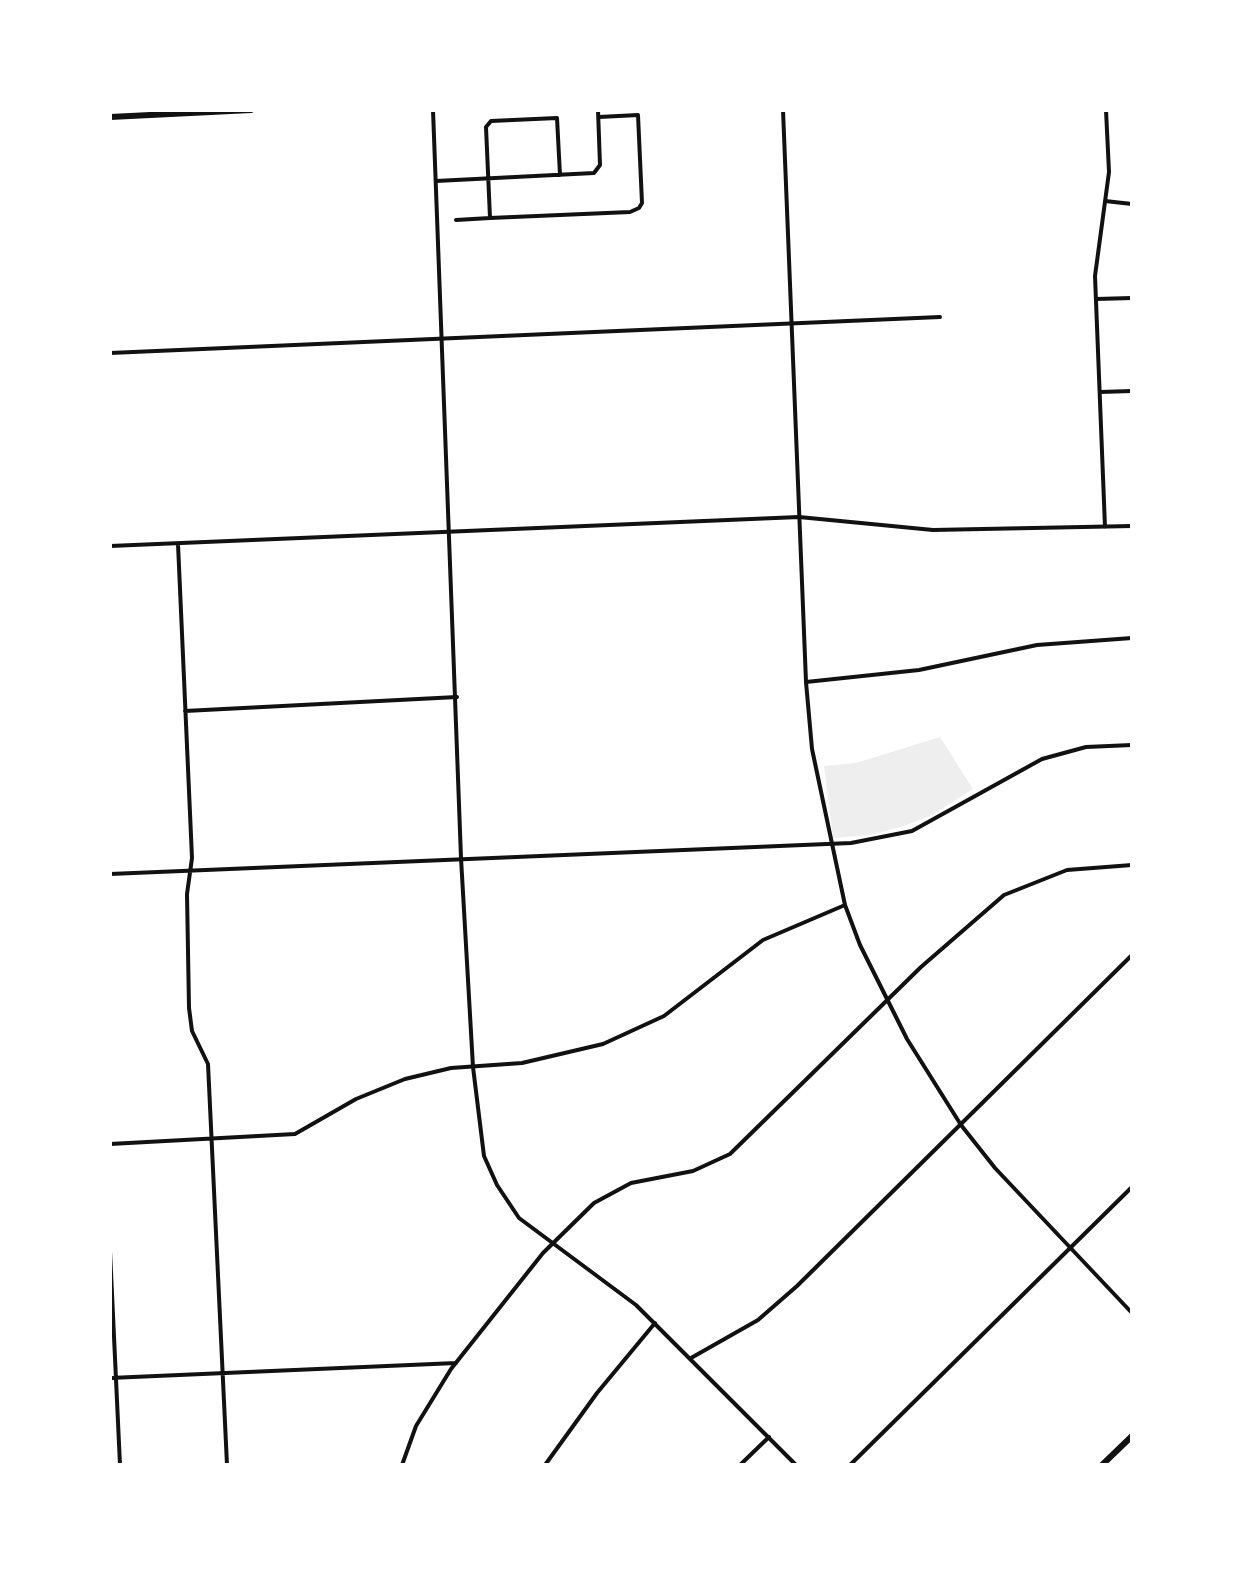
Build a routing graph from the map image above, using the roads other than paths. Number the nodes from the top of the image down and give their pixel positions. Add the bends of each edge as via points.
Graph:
1 (251, 110) edge
2 (433, 110) edge
3 (598, 110) edge
4 (783, 110) edge
5 (1106, 110) edge
6 (110, 117) edge
7 (599, 117) junction
8 (560, 175) junction
9 (488, 178) junction
10 (436, 181) junction
11 (1105, 201) junction
12 (1132, 204) edge
13 (490, 218) junction
14 (456, 220) dead end
15 (1132, 298) edge
16 (1096, 299) junction
17 (940, 317) dead end
18 (792, 323) junction
19 (442, 338) junction
20 (110, 353) edge
21 (1132, 391) edge
22 (1100, 392) junction
23 (799, 517) junction
24 (1132, 526) edge
25 (1105, 527) junction
26 (449, 534) junction
27 (178, 544) junction
28 (110, 546) edge
29 (1132, 638) edge
30 (806, 682) junction
31 (457, 697) junction
32 (185, 711) junction
33 (1132, 745) edge
34 (831, 844) junction
35 (461, 858) junction
36 (1132, 865) edge
37 (190, 871) junction
38 (110, 874) edge
39 (845, 905) junction
40 (1132, 955) edge
41 (888, 1001) junction
42 (473, 1067) junction
43 (961, 1125) junction
44 (211, 1139) junction
45 (110, 1144) edge
46 (1132, 1187) edge
47 (552, 1242) junction
48 (1070, 1249) junction
49 (110, 1251) edge
50 (1132, 1313) edge
51 (655, 1323) junction
52 (691, 1358) junction
53 (456, 1363) junction
54 (222, 1373) junction
55 (113, 1378) edge
56 (1132, 1436) edge
57 (769, 1437) junction
58 (120, 1465) edge
59 (227, 1465) edge
60 (402, 1465) edge
61 (545, 1465) edge
62 (740, 1465) edge
63 (796, 1465) edge
64 (850, 1465) edge
65 (1102, 1465) edge

1 - 6 main road
2 - 10 street
3 - 7 street
4 - 18 street
5 - 11 street
7 - 8 street via 598,169
7 - 13 street via 638,115 639,208
8 - 9 street
8 - 9 street via 557,118 491,121 486,127
9 - 10 street
9 - 13 street
10 - 19 street
11 - 12 street
11 - 16 street
13 - 14 street
15 - 16 street
16 - 22 street
17 - 18 street
18 - 19 street
18 - 23 street
19 - 20 street
19 - 26 street
21 - 22 street
22 - 25 street
23 - 25 street via 933,530
23 - 26 street
23 - 30 street
24 - 25 street
26 - 27 street
26 - 31 street
27 - 28 street
27 - 32 street
29 - 30 street via 1037,645 919,670
30 - 34 street via 812,749
31 - 32 street
31 - 35 street
32 - 37 street
33 - 34 street via 1086,747 1042,759 912,831
34 - 35 street
34 - 39 street
35 - 37 street
35 - 42 street
36 - 41 street via 1067,870 1016,888 981,912
37 - 38 street
37 - 44 street via 189,1008 192,1031 208,1064
39 - 41 street
39 - 42 street via 763,940 664,1016 625,1035 556,1057
40 - 43 street
41 - 43 street
41 - 47 street via 730,1154 693,1171 620,1187
42 - 44 street via 434,1071 387,1085 295,1134
42 - 47 street via 484,1156 519,1218
43 - 48 street
43 - 52 street via 797,1286 750,1325
44 - 45 street
44 - 54 street
46 - 48 street
47 - 51 street
47 - 53 street
48 - 50 street
48 - 64 street
49 - 55 street
51 - 52 street
51 - 61 street
52 - 57 street
53 - 54 street
53 - 60 street via 416,1426
54 - 55 street
54 - 59 street
55 - 58 street
56 - 65 main road
57 - 62 street
57 - 63 street

